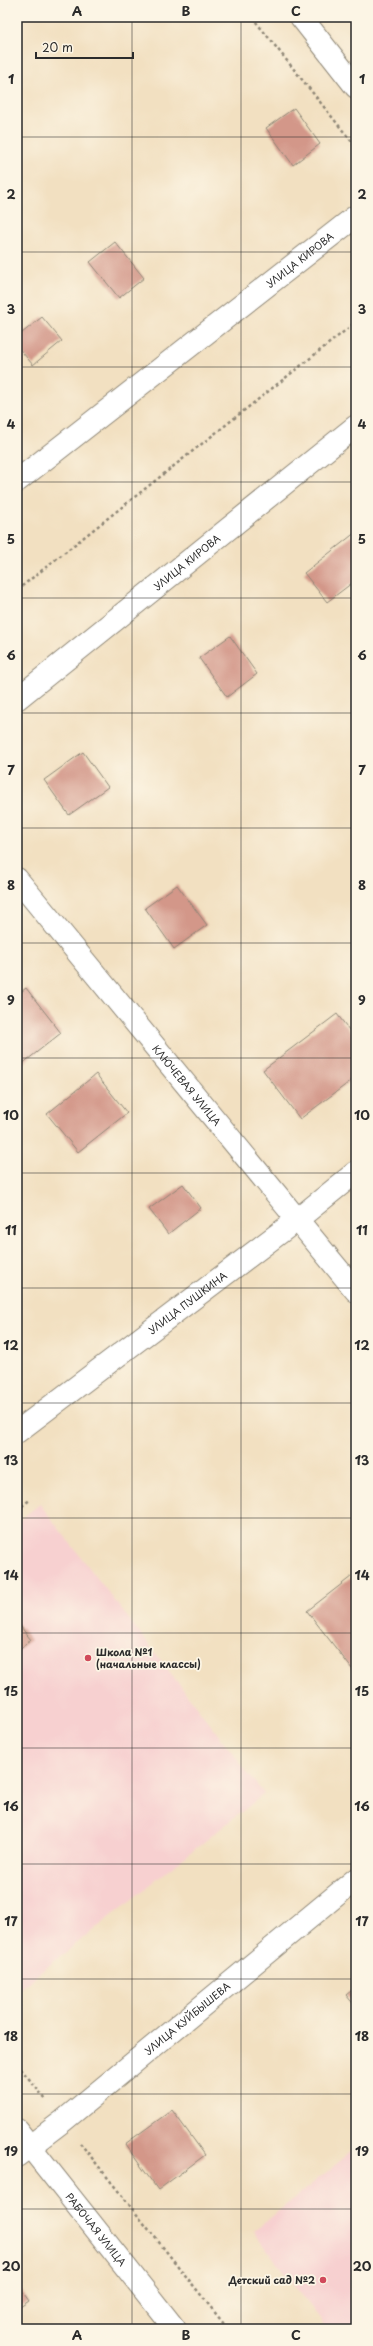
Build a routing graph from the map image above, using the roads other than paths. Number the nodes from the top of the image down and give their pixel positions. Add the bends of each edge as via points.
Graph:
1 (301, 17) edge
2 (356, 86) edge
3 (356, 216) edge
4 (356, 426) edge
5 (17, 481) edge
6 (17, 699) edge
7 (17, 879) edge
8 (356, 1172) edge
9 (298, 1219) junction
10 (356, 1291) edge
11 (17, 1432) edge
12 (356, 1879) edge
13 (21, 2144) edge
14 (175, 2329) edge

1 - 2 street
3 - 5 street, УЛИЦА КИРОВА
4 - 6 street, УЛИЦА КИРОВА
7 - 9 street, КЛЮЧЕВАЯ УЛИЦА
8 - 9 street, УЛИЦА ПУШКИНА
9 - 10 street, КЛЮЧЕВАЯ УЛИЦА
9 - 11 street, УЛИЦА ПУШКИНА
12 - 13 street, УЛИЦА КУЙБЫШЕВА via 63,2121
13 - 14 street, РАБОЧАЯ УЛИЦА

